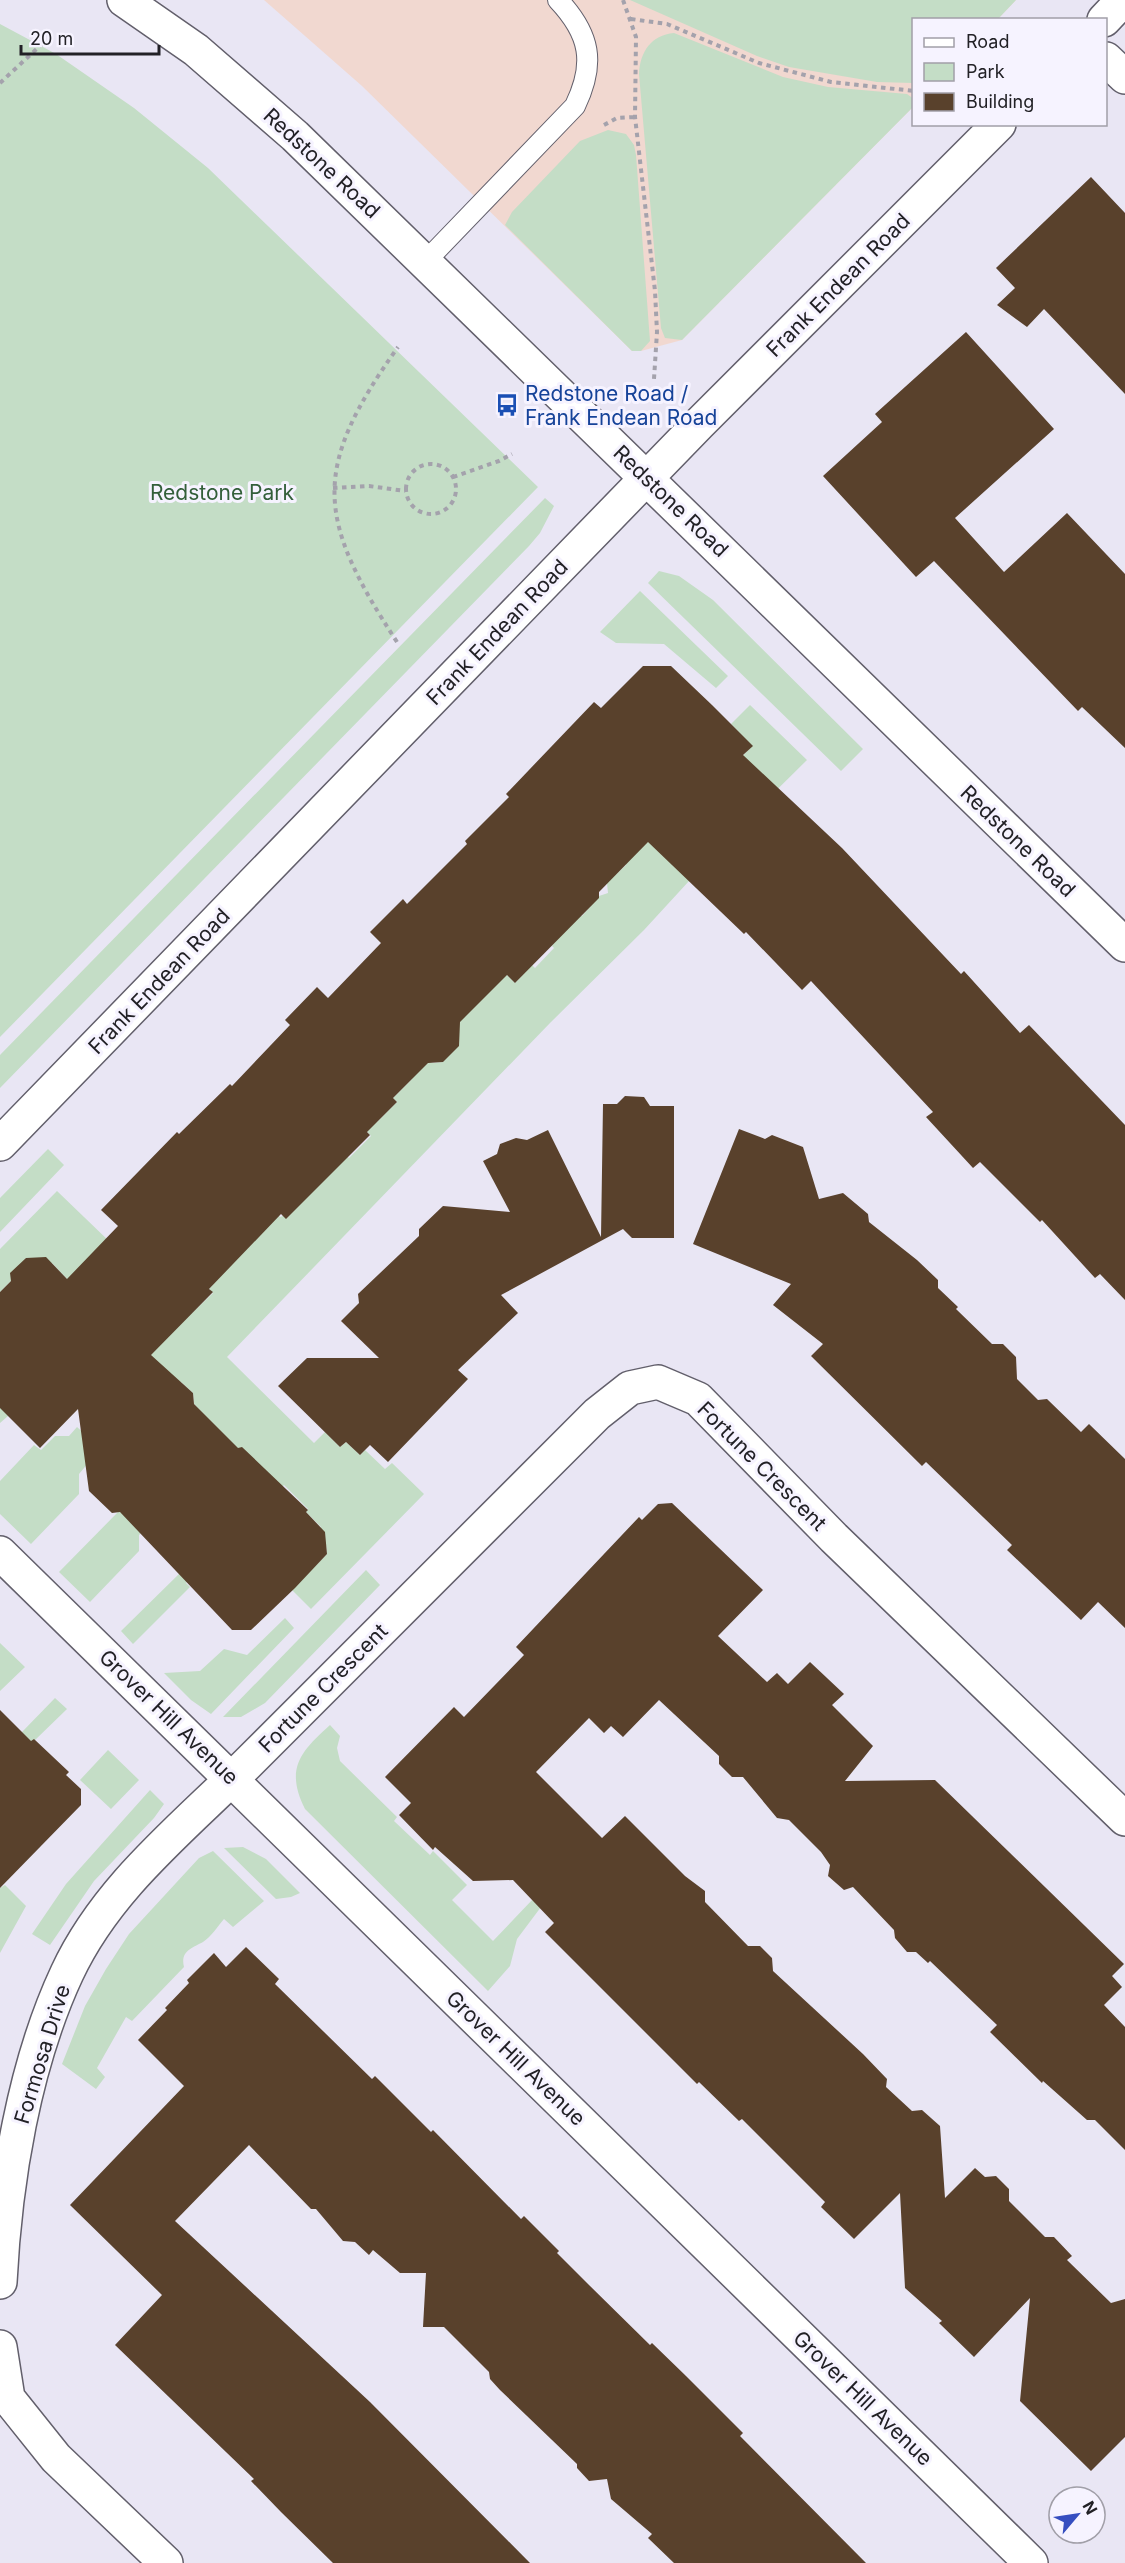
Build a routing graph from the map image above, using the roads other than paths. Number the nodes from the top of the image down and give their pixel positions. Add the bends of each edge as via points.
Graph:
1 (124, 0) edge
2 (558, 0) edge
3 (1123, 0) edge
4 (1106, 18) edge
5 (1107, 60) edge
6 (1125, 77) edge
7 (997, 126) edge
8 (425, 262) junction
9 (647, 478) junction
10 (1125, 945) edge
11 (0, 1144) edge
12 (0, 1553) edge
13 (232, 1779) junction
14 (1125, 1819) edge
15 (0, 2282) edge
16 (0, 2347) edge
17 (166, 2563) edge
18 (1031, 2563) edge

1 - 8 street, Redstone Road via 196,50 295,136
2 - 8 lane via 576,19 585,40 586,84 575,106
3 - 4 street
5 - 6 street
7 - 9 street, Frank Endean Road
8 - 9 street, Redstone Road
9 - 10 street, Redstone Road
9 - 11 street, Frank Endean Road
12 - 13 street, Grover Hill Avenue
13 - 14 street, Fortune Crescent via 597,1414 630,1388 658,1382 698,1399 834,1538
13 - 15 street, Formosa Drive via 140,1868 106,1908 67,1972 34,2064 14,2144
13 - 18 street, Grover Hill Avenue
16 - 17 street via 8,2398 56,2458

